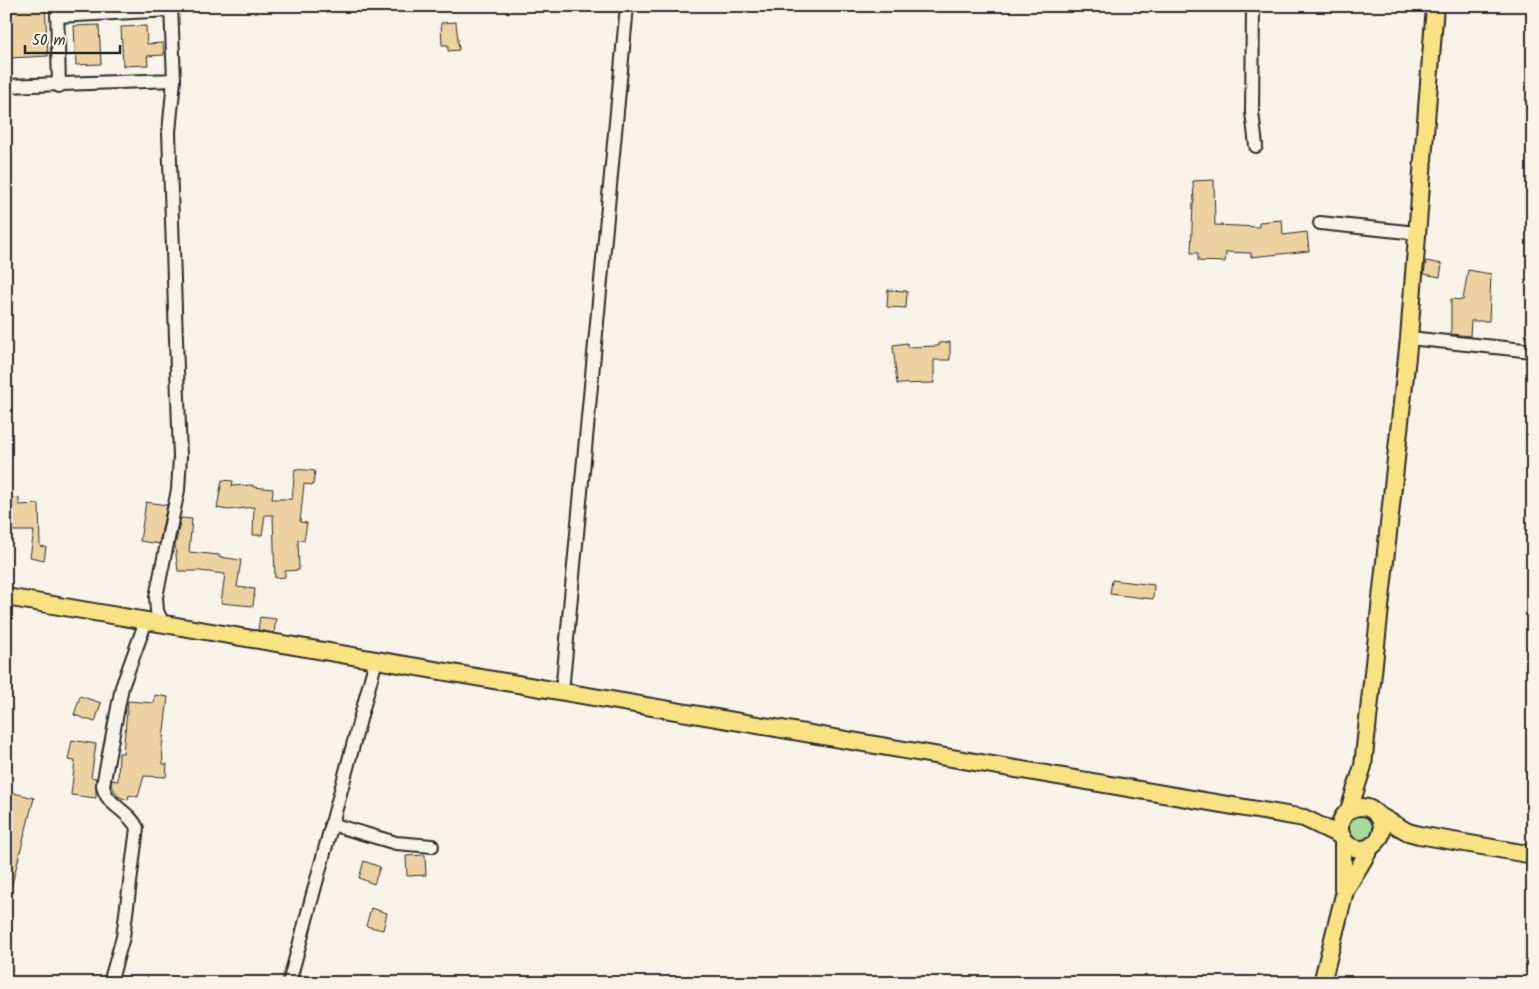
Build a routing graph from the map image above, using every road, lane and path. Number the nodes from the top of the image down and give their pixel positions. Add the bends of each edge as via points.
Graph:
1 (627, 6) edge
2 (1253, 6) edge
3 (1434, 6) edge
4 (171, 8) edge
5 (57, 11) edge
6 (174, 80) junction
7 (6, 86) edge
8 (59, 86) junction
9 (1256, 146) dead end
10 (1320, 223) dead end
11 (1417, 233) junction
12 (1409, 338) junction
13 (1533, 351) edge
14 (6, 597) edge
15 (146, 621) junction
16 (163, 624) junction
17 (376, 660) junction
18 (562, 692) junction
19 (1364, 766) junction
20 (1348, 811) junction
21 (1375, 813) junction
22 (1304, 818) junction
23 (331, 824) junction
24 (1419, 835) junction
25 (1342, 837) junction
26 (1373, 844) junction
27 (432, 846) dead end
28 (1533, 855) edge
29 (1342, 902) junction
30 (110, 983) edge
31 (288, 983) edge
32 (1322, 983) edge

1 - 18 street
2 - 9 street via 1252,112
3 - 11 main road
4 - 5 street
4 - 6 street
5 - 8 street
6 - 8 street
6 - 16 street via 170,132 180,456 178,490 156,597 157,611
7 - 8 street
10 - 11 street
11 - 12 main road
12 - 13 street
12 - 19 main road
14 - 15 main road
15 - 16 main road
15 - 30 street via 122,687 103,785 109,800 128,814 137,828 123,937
16 - 17 main road
17 - 18 main road
17 - 23 street
18 - 22 main road
19 - 20 main road
19 - 21 main road via 1369,805
20 - 21 main road via 1362,807
20 - 22 main road
20 - 25 main road via 1340,823
21 - 24 main road
21 - 26 main road via 1380,820 1381,832
22 - 25 main road
23 - 27 street via 396,843
23 - 31 street
24 - 26 main road
24 - 28 main road
25 - 26 main road via 1356,848
25 - 29 main road
26 - 29 main road via 1350,880
29 - 32 main road

